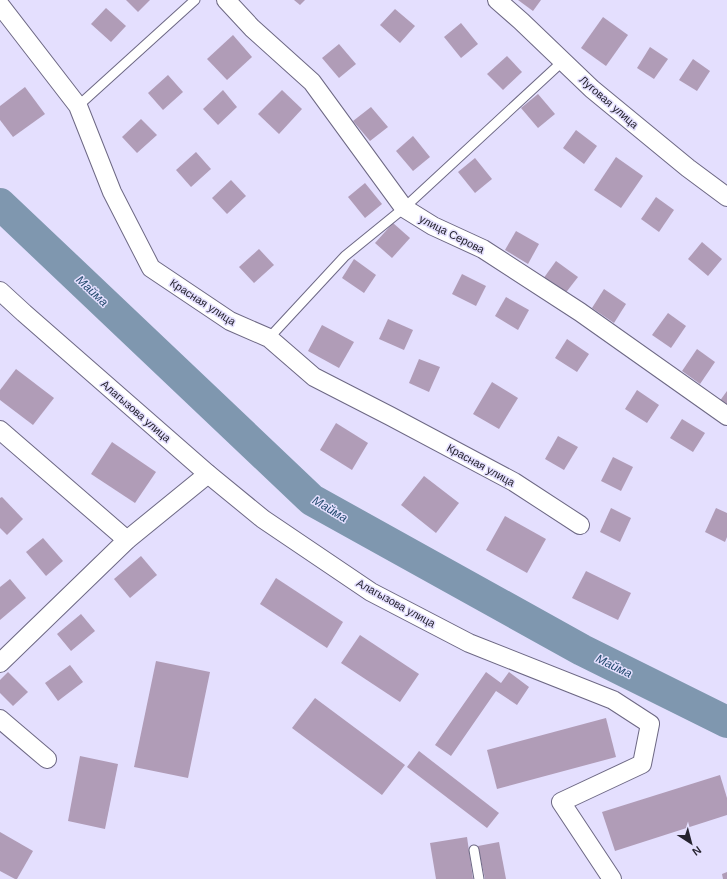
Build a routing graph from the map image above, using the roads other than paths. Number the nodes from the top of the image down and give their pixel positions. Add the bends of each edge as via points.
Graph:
1 (195, 0) edge
2 (226, 0) edge
3 (497, 0) edge
4 (0, 5) edge
5 (563, 61) junction
6 (78, 106) junction
7 (727, 197) edge
8 (404, 208) junction
9 (0, 291) edge
10 (269, 338) junction
11 (727, 416) edge
12 (0, 430) edge
13 (208, 474) junction
14 (580, 526) dead end
15 (127, 540) junction
16 (0, 663) edge
17 (0, 719) edge
18 (47, 759) dead end
19 (474, 850) dead end
20 (479, 879) edge
21 (612, 879) edge

1 - 6 lane
2 - 8 street, улица Серова via 252,28 312,82
3 - 5 street, Луговая улица
4 - 6 street, Красная улица
5 - 7 street, Луговая улица via 688,168
5 - 8 lane
6 - 10 street, Красная улица via 112,192 151,268 230,321
8 - 10 lane via 345,256
8 - 11 street, улица Серова via 433,226 483,249 580,312
9 - 13 street, Алагызова улица
10 - 14 street, Красная улица via 314,377 514,482
12 - 15 street
13 - 15 street
13 - 21 street, Алагызова улица via 263,519 371,592 469,642 613,700 650,724 642,764 561,802
15 - 16 street
17 - 18 street
19 - 20 lane

